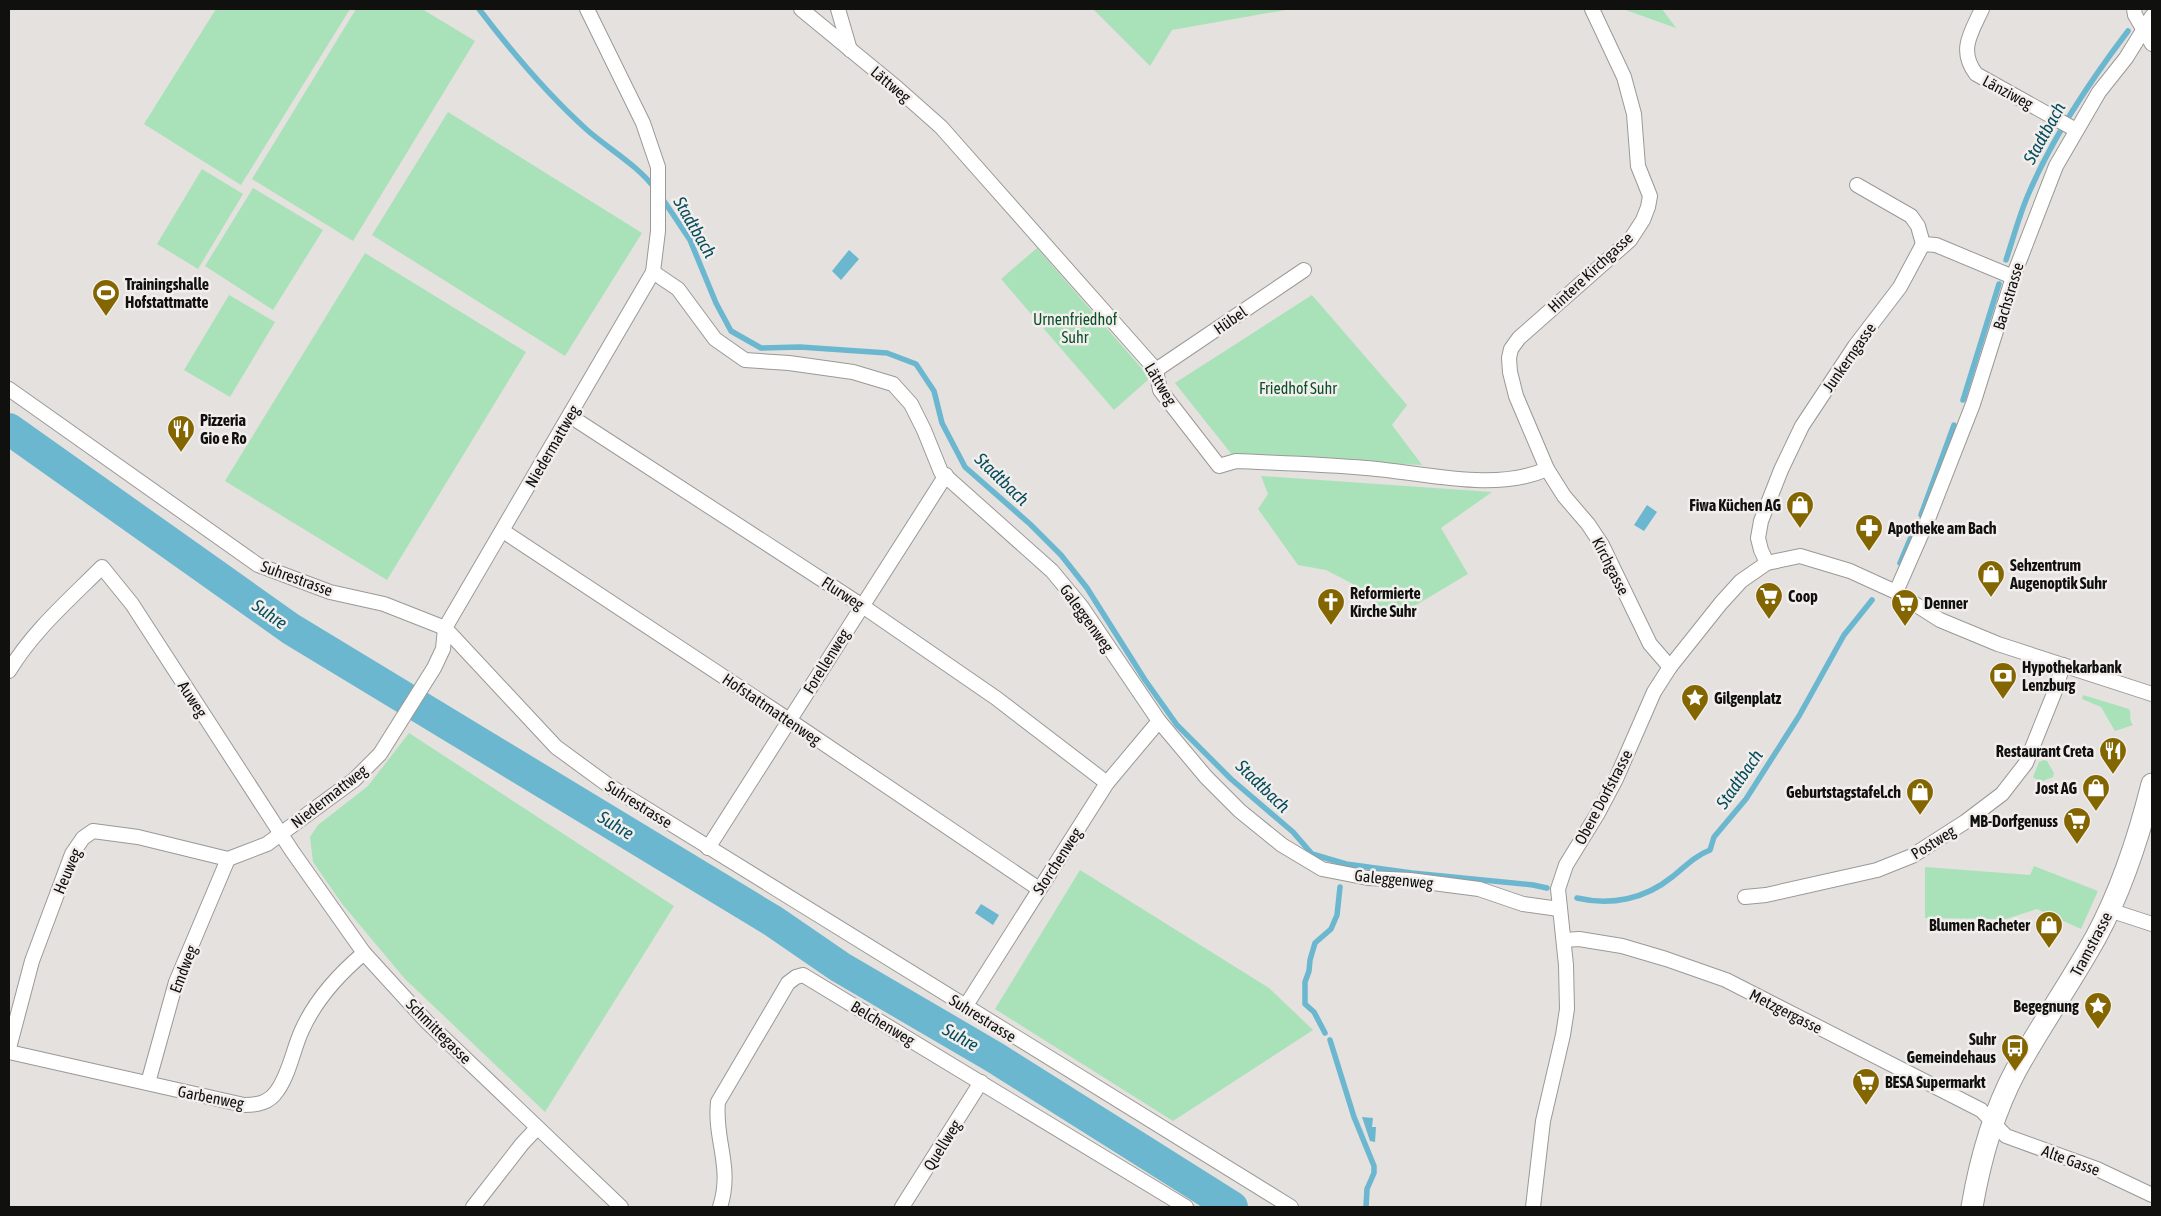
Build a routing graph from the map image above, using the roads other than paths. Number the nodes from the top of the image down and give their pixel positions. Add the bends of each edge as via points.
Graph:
1 (586, 9) edge
2 (801, 9) edge
3 (838, 9) edge
4 (1592, 9) edge
5 (1982, 9) edge
6 (2134, 9) edge
7 (2152, 16) edge
8 (2144, 30) junction
9 (2152, 44) edge
10 (850, 50) junction
11 (2069, 125) junction
12 (1857, 185) dead end
13 (1923, 244) junction
14 (1304, 270) dead end
15 (653, 272) junction
16 (2013, 277) junction
17 (1156, 370) junction
18 (9, 389) edge
19 (570, 416) junction
20 (1547, 469) junction
21 (946, 475) junction
22 (503, 531) junction
23 (1767, 563) junction
24 (1896, 592) junction
25 (862, 605) junction
26 (445, 628) junction
27 (2063, 665) junction
28 (1670, 667) junction
29 (9, 671) edge
30 (2152, 694) edge
31 (789, 720) junction
32 (1159, 721) junction
33 (1107, 783) junction
34 (2152, 784) edge
35 (282, 833) junction
36 (708, 848) junction
37 (228, 859) junction
38 (1039, 889) junction
39 (1745, 897) dead end
40 (1559, 909) junction
41 (2109, 910) junction
42 (2152, 924) edge
43 (1564, 940) junction
44 (364, 953) junction
45 (965, 1007) junction
46 (9, 1050) edge
47 (981, 1082) junction
48 (148, 1083) junction
49 (1993, 1123) junction
50 (537, 1128) junction
51 (2152, 1194) edge
52 (473, 1207) edge
53 (621, 1207) edge
54 (720, 1207) edge
55 (902, 1207) edge
56 (1186, 1207) edge
57 (1292, 1207) edge
58 (1533, 1207) edge
59 (1972, 1207) edge

1 - 15 street, Niedermattweg via 643,123 658,167
2 - 10 street, Lättweg
3 - 10 street
4 - 20 street, Hintere Kirchgasse via 1624,77 1634,114 1638,166 1650,196 1643,220 1630,240 1528,328 1511,349 1510,372 1516,396
5 - 11 street, Länziweg via 1967,42 1968,64 1976,74
6 - 8 street
7 - 8 street, Bachstrasse
8 - 9 street
8 - 11 street, Bachstrasse via 2099,92
10 - 17 street, Lättweg via 941,127
11 - 16 street, Bachstrasse
12 - 13 street via 1911,216
13 - 16 street via 1936,246
13 - 23 street, Junkerngasse via 1900,287 1855,346 1802,426 1761,521 1758,538
14 - 17 street, Hübel
15 - 19 street, Niedermattweg
15 - 21 street, Galeggenweg via 678,289 715,339 745,360 853,372 893,384 911,404 940,472
16 - 24 street, Bachstrasse via 1973,404
17 - 20 street, Lättweg via 1160,390 1219,466 1236,461 1357,467 1485,481 1515,478
18 - 26 street, Suhrestrasse via 258,564 330,592 384,604
19 - 22 street, Niedermattweg
19 - 25 street, Flurweg
20 - 28 street, Kirchgasse via 1602,545 1650,644
21 - 25 street, Forellenweg
21 - 32 street, Galeggenweg via 1052,571
22 - 26 street, Niedermattweg
22 - 31 street, Hofstattmattenweg
23 - 24 street, Obere Dorfstrasse via 1800,556 1850,571
23 - 28 street, Obere Dorfstrasse via 1741,581
24 - 27 street, Obere Dorfstrasse via 1940,620 1998,644
25 - 31 street, Forellenweg
25 - 33 street, Flurweg via 996,698
26 - 35 street, Niedermattweg via 443,649 380,754 354,780
26 - 36 street, Suhrestrasse via 556,747 608,786
27 - 30 street, Obere Dorfstrasse
27 - 39 street, Postweg via 2026,763 2002,794 1965,822 1912,856 1877,870
28 - 40 street, Obere Dorfstrasse via 1654,692 1598,813 1566,865 1558,889
29 - 35 street, Auweg via 41,628 102,567 132,604
31 - 36 street, Forellenweg
31 - 38 street, Hofstattmattenweg
32 - 33 street, Storchenweg
32 - 40 street, Galeggenweg via 1240,810 1282,845 1322,869 1368,878 1478,889 1523,904
33 - 38 street, Storchenweg
34 - 41 main road, Tramstrasse via 2132,852
35 - 37 street via 267,844
35 - 44 street, Schmittegasse
36 - 45 street, Suhrestrasse
37 - 46 street, Heuweg via 138,837 93,831 83,838 72,854 32,961
37 - 48 street, Emdweg via 176,982
38 - 45 street, Storchenweg
40 - 43 street, Obere Dorfstrasse
41 - 42 street
41 - 49 main road, Tramstrasse via 2015,1072
43 - 49 street, Metzgergasse via 1579,939 1622,946 1726,980 1981,1110
43 - 58 street, Obere Dorfstrasse via 1566,1010 1543,1121
44 - 48 street, Garbenweg via 343,970 310,1014 284,1077 267,1100 258,1105 244,1105
44 - 50 street, Schmittegasse via 427,1022
45 - 57 street, Suhrestrasse
46 - 48 street, Garbenweg
47 - 54 street, Belchenweg via 804,976 796,976 788,983 718,1102 716,1116 726,1172 726,1191
47 - 55 street, Quellweg
47 - 56 street, Belchenweg
49 - 51 street, Alte Gasse via 2006,1136 2097,1169
49 - 59 main road, Tramstrasse
50 - 52 street
50 - 53 street, Schmittegasse

